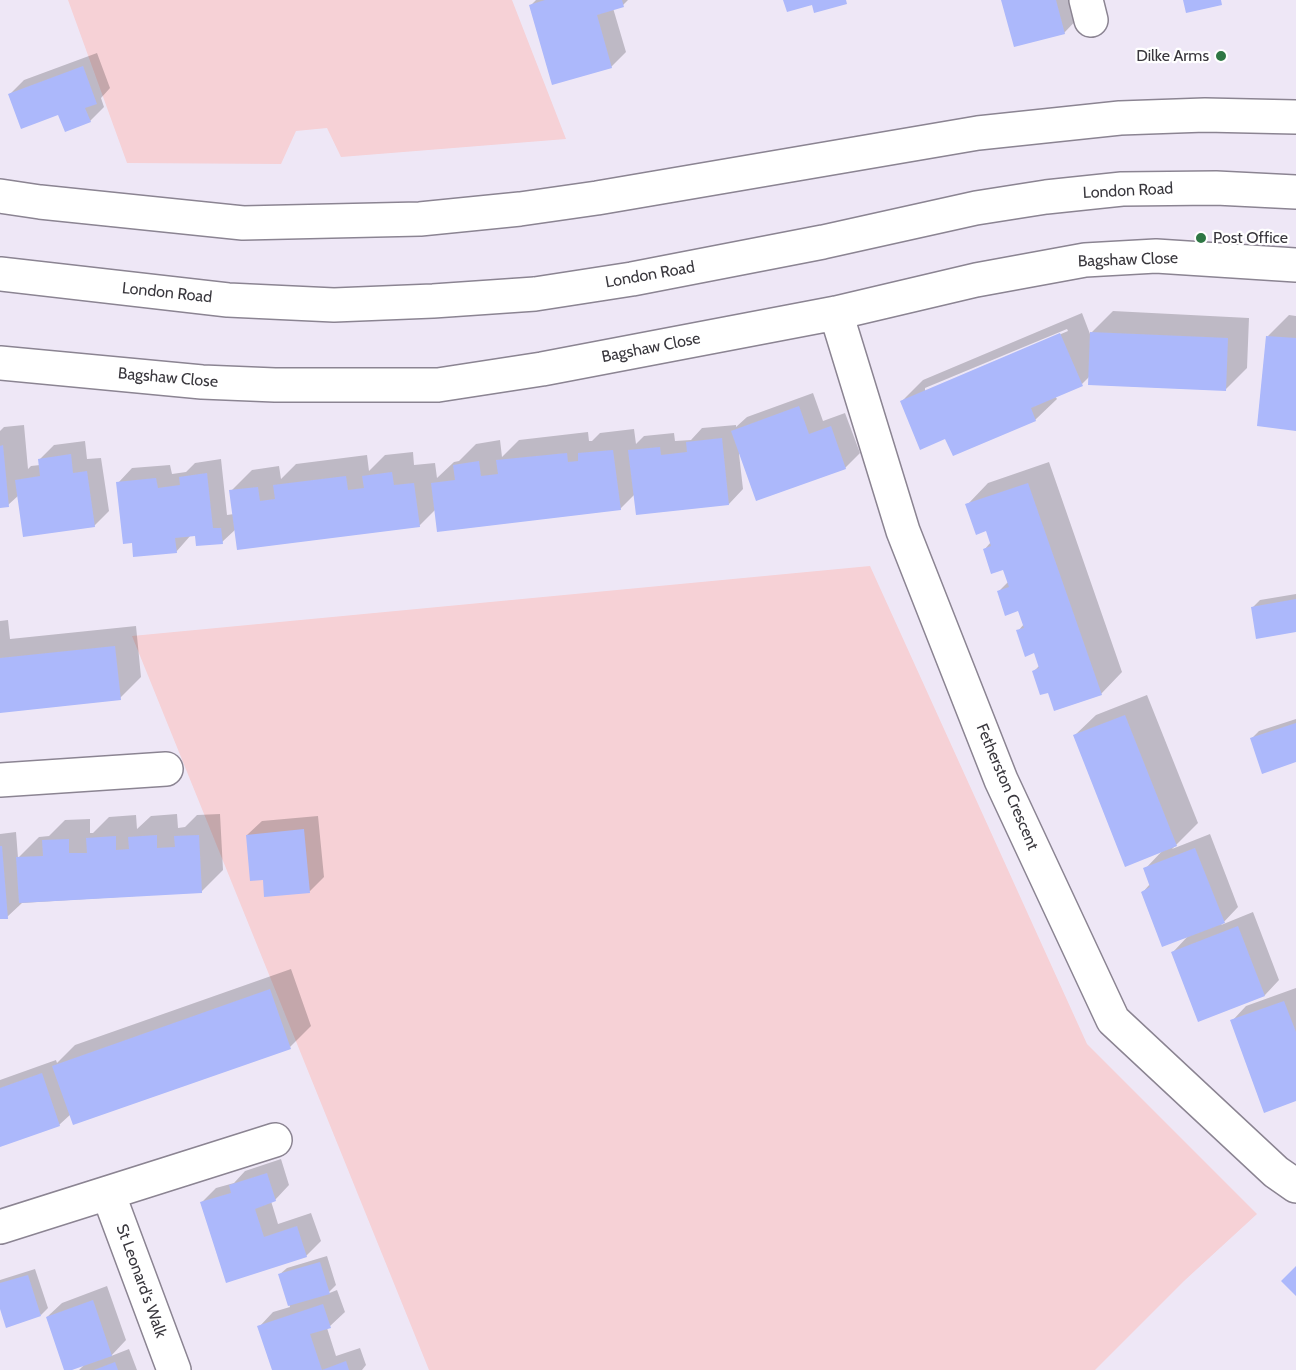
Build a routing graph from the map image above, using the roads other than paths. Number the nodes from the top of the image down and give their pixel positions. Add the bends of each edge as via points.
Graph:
1 (1296, 117) edge
2 (1296, 192) edge
3 (0, 196) edge
4 (1296, 265) edge
5 (0, 274) edge
6 (836, 313) junction
7 (0, 363) edge
8 (166, 769) dead end
9 (0, 780) edge
10 (275, 1140) dead end
11 (1296, 1186) edge
12 (108, 1193) junction
13 (0, 1227) edge
14 (174, 1370) edge

1 - 3 main road via 1120,118 978,133 597,198 420,219 243,223
2 - 5 main road, London Road via 1122,189 1046,197 632,279 535,294 433,301 334,305 228,300
4 - 6 main road, Bagshaw Close via 1156,256 1085,260 976,280
6 - 7 main road, Bagshaw Close via 438,385 202,382
6 - 11 main road, Fetherston Crescent via 903,531 1001,780 1113,1020 1276,1172
8 - 9 main road
10 - 12 main road
12 - 13 main road
12 - 14 main road, St Leonard's Walk

